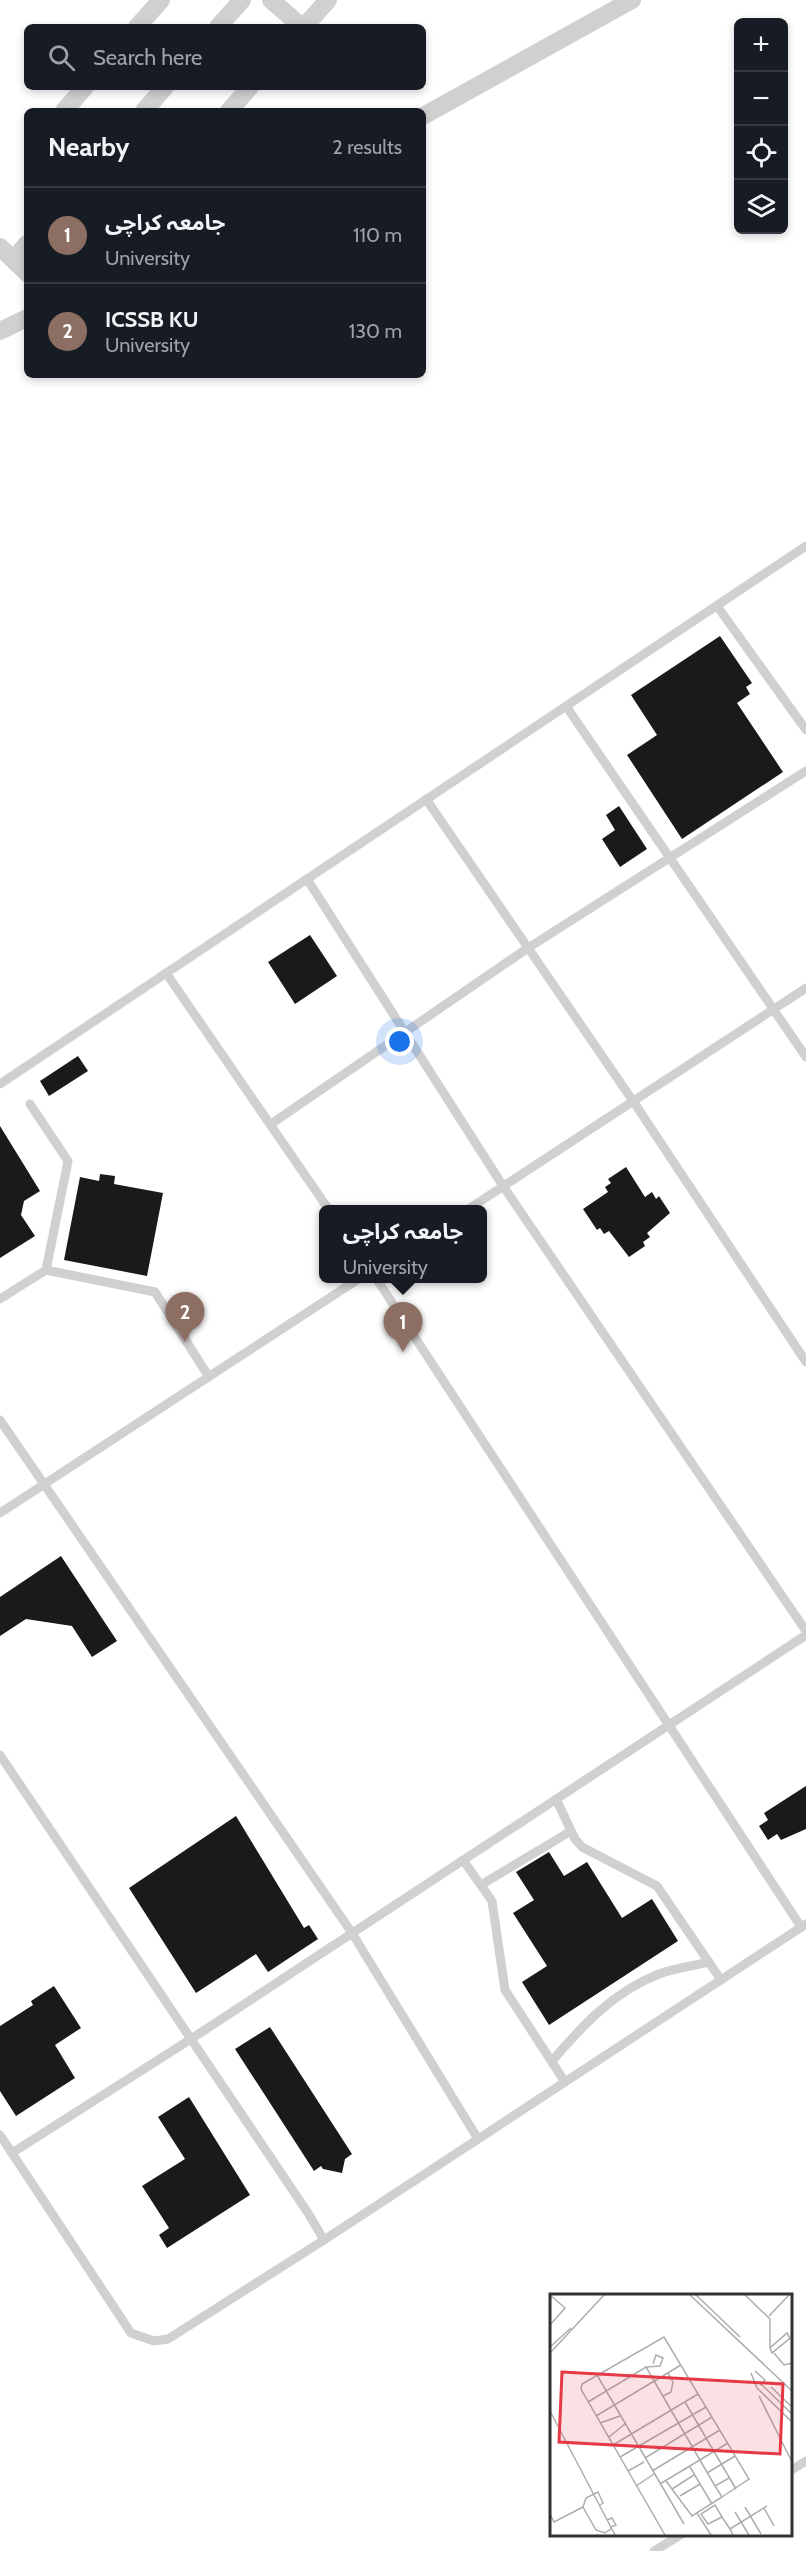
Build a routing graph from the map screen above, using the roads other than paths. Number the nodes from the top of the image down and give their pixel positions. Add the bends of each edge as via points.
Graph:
1 (161, 0) edge
2 (242, 0) edge
3 (271, 0) edge
4 (328, 0) edge
5 (632, 0) edge
6 (140, 24) edge
7 (221, 24) edge
8 (299, 24) edge
9 (306, 24) edge
10 (82, 90) edge
11 (162, 90) edge
12 (247, 90) edge
13 (67, 108) edge
14 (147, 108) edge
15 (231, 108) edge
16 (426, 114) edge
17 (24, 245) edge
18 (7, 253) edge
19 (24, 270) edge
20 (24, 320) edge
21 (0, 332) edge
22 (806, 546) edge
23 (717, 606) junction
24 (566, 706) junction
25 (806, 730) edge
26 (806, 771) edge
27 (426, 799) junction
28 (670, 858) junction
29 (307, 879) junction
30 (528, 948) junction
31 (166, 973) junction
32 (806, 988) edge
33 (774, 1009) junction
34 (405, 1034) junction
35 (806, 1057) edge
36 (0, 1084) edge
37 (633, 1101) junction
38 (30, 1104) dead end
39 (271, 1124) junction
40 (502, 1186) junction
41 (326, 1205) edge
42 (472, 1205) edge
43 (46, 1270) junction
44 (352, 1283) edge
45 (379, 1283) edge
46 (0, 1299) edge
47 (806, 1362) edge
48 (209, 1377) junction
49 (0, 1420) edge
50 (42, 1485) junction
51 (0, 1513) edge
52 (806, 1630) edge
53 (806, 1635) edge
54 (670, 1725) junction
55 (0, 1755) edge
56 (556, 1799) junction
57 (571, 1831) junction
58 (463, 1860) junction
59 (481, 1886) junction
60 (803, 1925) edge
61 (352, 1933) junction
62 (709, 1962) junction
63 (721, 1980) junction
64 (191, 2039) junction
65 (552, 2061) junction
66 (565, 2082) junction
67 (0, 2135) edge
68 (478, 2139) junction
69 (12, 2153) junction
70 (324, 2240) junction
71 (806, 2461) edge
72 (791, 2470) edge
73 (680, 2536) edge
74 (654, 2551) edge

1 - 6 street
2 - 7 street
3 - 8 street
4 - 9 street
5 - 16 street
10 - 13 street
11 - 14 street
12 - 15 street
17 - 18 street
18 - 19 street
20 - 21 street
22 - 23 lane
23 - 24 lane
23 - 25 lane
24 - 27 lane
24 - 28 lane
26 - 28 lane
27 - 29 lane
27 - 30 lane
28 - 30 lane
28 - 33 lane
29 - 31 lane
29 - 34 lane
30 - 34 lane
30 - 37 lane
31 - 36 lane
31 - 39 lane
32 - 33 lane
33 - 35 lane
33 - 37 lane
34 - 39 lane
34 - 40 lane
37 - 40 lane
37 - 47 lane
38 - 43 lane via 68,1161
39 - 41 lane
40 - 42 lane
40 - 52 lane
43 - 46 lane
43 - 48 lane via 155,1292
44 - 48 lane
45 - 54 lane
48 - 50 lane
49 - 50 lane
50 - 51 lane
50 - 61 lane
53 - 54 lane
54 - 56 lane
54 - 60 lane
55 - 64 lane
56 - 57 lane
56 - 58 lane
57 - 59 lane
57 - 62 lane via 582,1847 657,1886
58 - 59 lane
58 - 61 lane
59 - 65 lane via 492,1901 506,1990
60 - 63 lane
61 - 64 lane
61 - 68 lane
62 - 63 lane
62 - 65 lane via 661,1973 643,1982 592,2015
63 - 66 lane
64 - 69 lane
64 - 70 lane
65 - 66 lane
66 - 68 lane
67 - 69 lane
68 - 70 lane
69 - 70 lane via 117,2314 131,2333 142,2339 154,2341 182,2332
71 - 72 lane
73 - 74 lane

